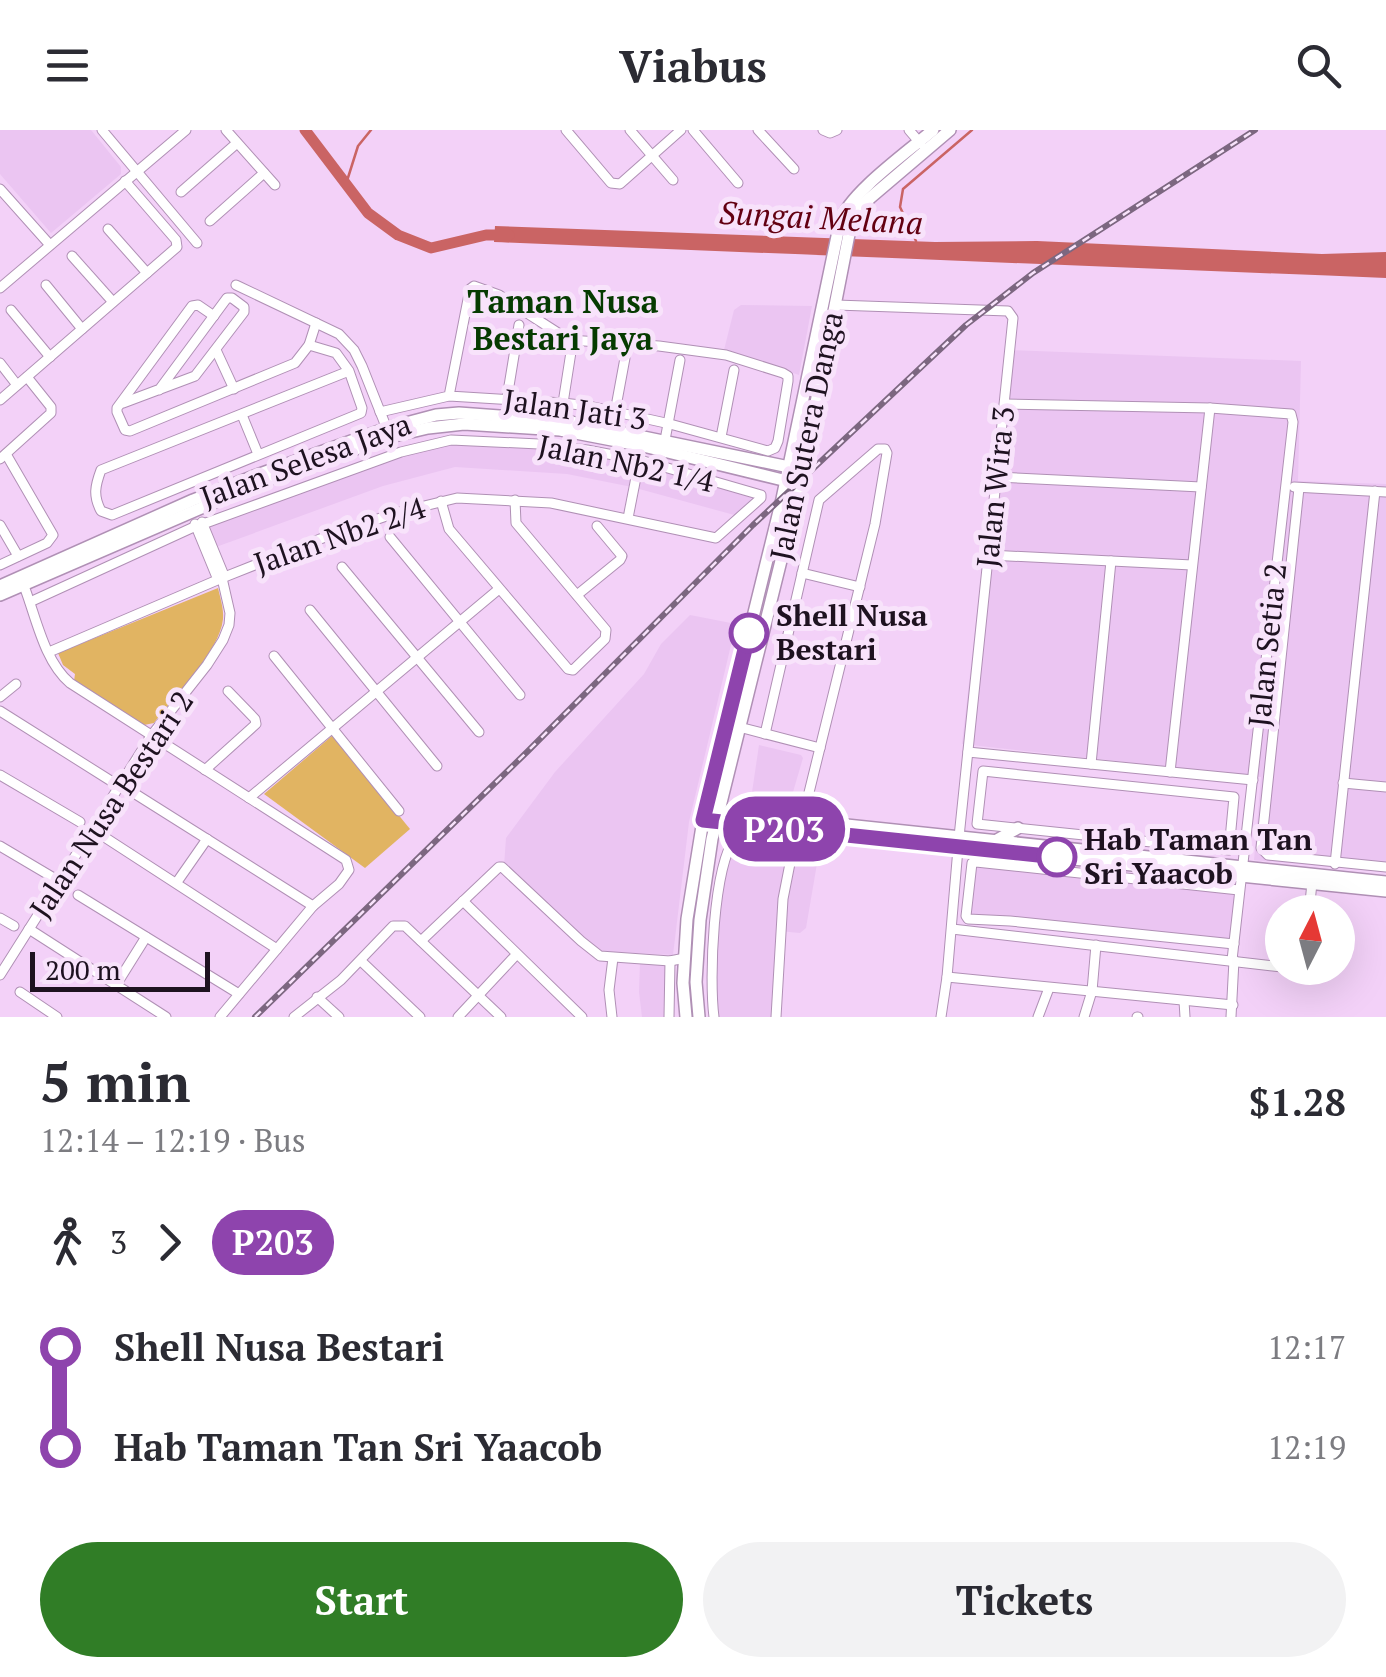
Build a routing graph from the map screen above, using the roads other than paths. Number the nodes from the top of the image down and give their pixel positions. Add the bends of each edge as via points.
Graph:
1 (102, 130) edge
2 (186, 130) edge
3 (226, 130) edge
4 (566, 130) edge
5 (630, 130) edge
6 (682, 130) edge
7 (693, 130) edge
8 (758, 130) edge
9 (824, 130) edge
10 (837, 130) edge
11 (909, 130) edge
12 (933, 130) edge
13 (950, 130) edge
14 (237, 143) junction
15 (923, 146) junction
16 (653, 156) junction
17 (794, 170) dead end
18 (136, 171) junction
19 (264, 173) junction
20 (673, 180) dead end
21 (125, 181) junction
22 (738, 183) dead end
23 (275, 185) dead end
24 (0, 189) edge
25 (182, 192) dead end
26 (210, 221) dead end
27 (108, 229) dead end
28 (197, 243) dead end
29 (50, 245) junction
30 (72, 256) dead end
31 (836, 266) junction
32 (148, 273) junction
33 (46, 285) dead end
34 (236, 286) dead end
35 (0, 288) edge
36 (113, 302) junction
37 (836, 305) junction
38 (11, 310) dead end
39 (214, 316) junction
40 (316, 323) junction
41 (519, 325) dead end
42 (82, 329) junction
43 (310, 345) junction
44 (216, 350) junction
45 (571, 352) dead end
46 (50, 357) junction
47 (625, 358) dead end
48 (680, 360) dead end
49 (0, 363) edge
50 (734, 370) dead end
51 (349, 371) junction
52 (27, 377) junction
53 (18, 385) junction
54 (234, 389) junction
55 (159, 390) junction
56 (450, 396) junction
57 (507, 398) junction
58 (0, 400) edge
59 (563, 403) junction
60 (1004, 404) junction
61 (119, 405) junction
62 (1210, 408) junction
63 (380, 412) junction
64 (615, 412) junction
65 (242, 415) junction
66 (670, 424) junction
67 (606, 428) junction
68 (389, 432) junction
69 (721, 438) junction
70 (665, 440) junction
71 (643, 446) junction
72 (258, 454) junction
73 (3, 456) edge
74 (766, 456) junction
75 (640, 460) junction
76 (790, 460) junction
77 (803, 470) junction
78 (997, 477) junction
79 (771, 478) junction
80 (786, 481) junction
81 (800, 484) junction
82 (1201, 487) junction
83 (1286, 487) junction
84 (1299, 488) junction
85 (1381, 492) edge
86 (515, 500) junction
87 (782, 500) junction
88 (441, 501) junction
89 (192, 507) junction
90 (628, 518) junction
91 (0, 525) edge
92 (199, 525) junction
93 (597, 526) dead end
94 (790, 526) junction
95 (810, 530) junction
96 (390, 537) dead end
97 (716, 538) joint
98 (988, 555) junction
99 (18, 556) junction
100 (1111, 561) junction
101 (0, 565) edge
102 (1192, 565) junction
103 (342, 567) dead end
104 (802, 573) junction
105 (222, 578) junction
106 (24, 581) junction
107 (0, 584) edge
108 (860, 586) junction
109 (499, 589) junction
110 (0, 595) edge
111 (577, 595) junction
112 (30, 602) junction
113 (310, 610) dead end
114 (461, 621) junction
115 (49, 652) junction
116 (274, 656) dead end
117 (418, 656) junction
118 (16, 684) dead end
119 (228, 691) dead end
120 (376, 691) junction
121 (520, 695) dead end
122 (0, 697) edge
123 (0, 711) edge
124 (739, 727) junction
125 (331, 728) junction
126 (479, 732) dead end
127 (765, 734) junction
128 (150, 736) junction
129 (820, 748) junction
130 (968, 752) junction
131 (1028, 758) junction
132 (1090, 764) junction
133 (437, 766) dead end
134 (205, 770) junction
135 (1170, 772) junction
136 (0, 775) edge
137 (1205, 775) junction
138 (1026, 776) junction
139 (1254, 780) junction
140 (1344, 784) junction
141 (120, 786) junction
142 (1386, 788) edge
143 (723, 792) junction
144 (1203, 794) junction
145 (137, 795) dead end
146 (249, 798) junction
147 (399, 811) dead end
148 (711, 816) junction
149 (738, 820) junction
150 (80, 822) dead end
151 (1018, 828) junction
152 (92, 829) junction
153 (798, 829) junction
154 (207, 839) junction
155 (712, 839) junction
156 (994, 841) junction
157 (958, 842) junction
158 (1163, 843) junction
159 (784, 844) junction
160 (0, 846) edge
161 (1020, 853) junction
162 (792, 856) junction
163 (1180, 860) junction
164 (1335, 862) junction
165 (1018, 867) junction
166 (1386, 867) edge
167 (1243, 871) junction
168 (1333, 876) junction
169 (59, 882) junction
170 (177, 882) junction
171 (1386, 882) edge
172 (1312, 883) junction
173 (1239, 890) junction
174 (1386, 891) edge
175 (78, 895) dead end
176 (1311, 895) edge
177 (463, 902) junction
178 (313, 906) junction
179 (0, 918) edge
180 (1010, 921) junction
181 (14, 926) dead end
182 (29, 929) junction
183 (952, 930) junction
184 (1007, 936) junction
185 (146, 937) junction
186 (421, 941) junction
187 (1234, 944) junction
188 (1096, 945) junction
189 (277, 949) junction
190 (516, 955) junction
191 (613, 958) junction
192 (685, 958) junction
193 (1233, 960) junction
194 (361, 961) junction
195 (670, 961) junction
196 (1265, 964) edge
197 (0, 975) edge
198 (948, 977) junction
199 (116, 985) junction
200 (1048, 988) junction
201 (20, 992) dead end
202 (1092, 992) junction
203 (239, 994) junction
204 (479, 995) junction
205 (317, 997) junction
206 (1184, 1001) junction
207 (1232, 1005) junction
208 (689, 1016) edge
209 (57, 1017) edge
210 (166, 1017) edge
211 (220, 1017) edge
212 (294, 1017) edge
213 (339, 1017) edge
214 (420, 1017) edge
215 (458, 1017) edge
216 (501, 1017) edge
217 (582, 1017) edge
218 (612, 1017) edge
219 (669, 1017) edge
220 (714, 1017) edge
221 (776, 1017) edge
222 (941, 1017) edge
223 (1038, 1017) edge
224 (1084, 1017) edge
225 (1184, 1017) edge
226 (1231, 1017) edge

1 - 18 street
2 - 18 street
3 - 14 street
4 - 16 street via 611,183 620,184
5 - 16 street
6 - 16 street
7 - 22 street
8 - 17 street
9 - 10 street
11 - 15 street
12 - 15 main road, Jalan Sutera Danga
13 - 15 main road, Jalan Sutera Danga
14 - 19 street
14 - 25 street
15 - 31 main road, Jalan Sutera Danga via 847,206
16 - 20 street
18 - 21 street
18 - 28 street
19 - 23 street
19 - 26 street
21 - 29 street
21 - 32 street via 178,243
24 - 29 street
27 - 32 street
29 - 35 street
30 - 36 street
31 - 37 main road, Jalan Sutera Danga
31 - 76 main road, Jalan Sutera Danga
32 - 36 street
33 - 42 street
34 - 40 street
36 - 42 street
37 - 60 street, Jalan Wira 3 via 1012,313
37 - 77 main road, Jalan Sutera Danga
38 - 46 street
39 - 44 street via 229,297 244,310
39 - 55 street
39 - 61 street via 192,306
40 - 43 street
40 - 63 street via 354,350
41 - 57 street
42 - 46 street
43 - 51 street via 336,353
43 - 54 street via 296,363
44 - 54 street
44 - 55 street via 195,376
45 - 59 street
46 - 52 street
47 - 64 street
48 - 66 street
49 - 53 street
50 - 69 street
51 - 65 street
51 - 72 street via 361,413
52 - 53 street
52 - 73 street via 52,413
53 - 58 street
54 - 61 street via 127,431
55 - 61 street
56 - 57 street, Jalan Jati 3
56 - 63 street, Jalan Jati 3
56 - 74 street via 474,286 570,340 726,356 788,376 778,441
57 - 59 street, Jalan Jati 3
59 - 64 street, Jalan Jati 3
60 - 62 street
60 - 78 street, Jalan Wira 3
62 - 82 street
62 - 83 street, Jalan Setia 2 via 1291,414
63 - 68 street
64 - 66 street, Jalan Jati 3
65 - 72 street
65 - 72 street via 101,470 96,501 112,515
66 - 69 street, Jalan Jati 3
66 - 70 street
67 - 68 main road, Jalan Selesa Jaya via 459,413
67 - 70 main road, Jalan Selesa Jaya
67 - 71 street
68 - 71 main road, Jalan Selesa Jaya via 464,424 560,430
68 - 89 main road, Jalan Selesa Jaya
69 - 74 street, Jalan Jati 3
70 - 74 main road, Jalan Selesa Jaya
71 - 75 street
71 - 79 main road, Jalan Selesa Jaya
73 - 99 street via 52,532 47,542
74 - 76 main road
75 - 90 street
75 - 92 street, Jalan Nb2 1/4 via 539,444 451,440
75 - 97 street, Jalan Nb2 1/4 via 761,495
76 - 77 main road
76 - 80 main road, Jalan Sutera Danga
77 - 81 main road, Jalan Sutera Danga
78 - 82 street
78 - 98 street, Jalan Wira 3
79 - 80 main road, Jalan Selesa Jaya
79 - 87 main road
80 - 81 main road, Jalan Selesa Jaya
80 - 87 main road, Jalan Sutera Danga
81 - 94 main road, Jalan Sutera Danga
82 - 102 street
83 - 84 street
83 - 139 street, Jalan Setia 2
84 - 85 street
84 - 164 street via 1261,848
85 - 140 street
86 - 88 street, Jalan Nb2 2/4
86 - 90 street, Jalan Nb2 2/4
86 - 111 street via 516,523
87 - 148 main road, Jalan Sutera Danga
88 - 105 street, Jalan Nb2 2/4
88 - 109 street via 449,530
89 - 92 street, Jalan Nusa Bestari 2
89 - 106 main road, Jalan Selesa Jaya
90 - 97 street, Jalan Nb2 2/4
91 - 99 street
92 - 105 street, Jalan Nusa Bestari 2
92 - 112 street, Jalan Nb2 1/4
93 - 111 street via 622,556
94 - 95 street
94 - 124 main road, Jalan Sutera Danga
95 - 104 street
95 - 108 street via 819,500 885,449
96 - 114 street
98 - 100 street
98 - 130 street, Jalan Wira 3
99 - 101 street
100 - 102 street
100 - 132 street
102 - 135 street
103 - 117 street
104 - 108 street
104 - 127 street
105 - 115 street, Jalan Nb2 2/4
105 - 128 street, Jalan Nusa Bestari 2 via 230,614 223,640
106 - 107 main road
106 - 110 main road, Jalan Selesa Jaya
106 - 112 street
108 - 129 street
109 - 111 street via 568,669 606,634
109 - 114 street
112 - 115 street
113 - 120 street
114 - 117 street
114 - 121 street
115 - 128 street via 59,674
116 - 125 street
117 - 120 street
117 - 126 street
118 - 122 street
119 - 134 street via 256,724
120 - 125 street
120 - 133 street
123 - 141 street
124 - 127 street
124 - 143 main road, Jalan Sutera Danga
125 - 146 street
125 - 147 street
127 - 129 street
128 - 134 street
128 - 141 street, Jalan Nusa Bestari 2
129 - 153 street
130 - 131 street
130 - 157 street, Jalan Wira 3
131 - 132 street
131 - 138 street
132 - 135 street
134 - 146 street
135 - 137 street
136 - 150 street
137 - 139 street
137 - 144 street
138 - 144 street
138 - 151 street via 983,771 977,824
139 - 167 street, Jalan Setia 2
140 - 142 street
140 - 164 street
141 - 152 street, Jalan Nusa Bestari 2
143 - 148 main road, Jalan Sutera Danga
143 - 149 main road
144 - 158 street via 1234,797 1229,850
145 - 154 street
146 - 178 street via 346,860 349,870 339,884
148 - 149 main road
148 - 155 main road, Jalan Sutera Danga
148 - 192 main road, Jalan Sutera Danga via 691,886
149 - 153 main road
149 - 155 main road
151 - 156 main road
151 - 158 street
152 - 169 street, Jalan Nusa Bestari 2
152 - 170 street
153 - 157 main road
153 - 159 street
153 - 162 street
154 - 170 street
154 - 178 street
155 - 208 main road, Jalan Sutera Danga
156 - 157 main road
156 - 163 main road
157 - 161 main road
157 - 183 street, Jalan Wira 3
158 - 163 main road
159 - 162 street
159 - 220 street via 749,837 735,838 728,847 715,913
160 - 169 street
161 - 165 street
161 - 167 main road
162 - 221 street
163 - 167 main road
164 - 166 street
164 - 168 street
165 - 173 street
165 - 180 street via 972,863 966,916
167 - 168 main road
167 - 172 main road
167 - 173 street, Jalan Setia 2
168 - 171 main road
169 - 182 street, Jalan Nusa Bestari 2
170 - 189 street
172 - 174 main road
172 - 176 street
173 - 187 street, Jalan Setia 2
175 - 185 street
177 - 186 street
177 - 190 street
177 - 191 street via 502,868 581,941
178 - 189 street
179 - 181 street
180 - 184 street
180 - 187 street
182 - 197 street, Jalan Nusa Bestari 2
182 - 199 street
183 - 184 street
183 - 198 street, Jalan Wira 3
184 - 188 street
185 - 199 street
185 - 203 street
186 - 194 street via 405,926 393,926
186 - 204 street
187 - 193 street, Jalan Setia 2
188 - 193 street
188 - 202 street
189 - 203 street
190 - 204 street
190 - 217 street
191 - 195 street
191 - 218 street
192 - 195 street
192 - 208 main road, Jalan Sutera Danga
193 - 196 street
193 - 207 street, Jalan Setia 2
194 - 205 street
194 - 214 street
195 - 219 street
198 - 200 street
198 - 222 street, Jalan Wira 3
199 - 210 street
200 - 202 street
200 - 223 street
201 - 209 street
202 - 206 street
202 - 224 street
203 - 211 street
204 - 215 street
204 - 216 street
205 - 212 street
205 - 213 street
206 - 207 street
206 - 225 street
207 - 226 street, Jalan Setia 2

